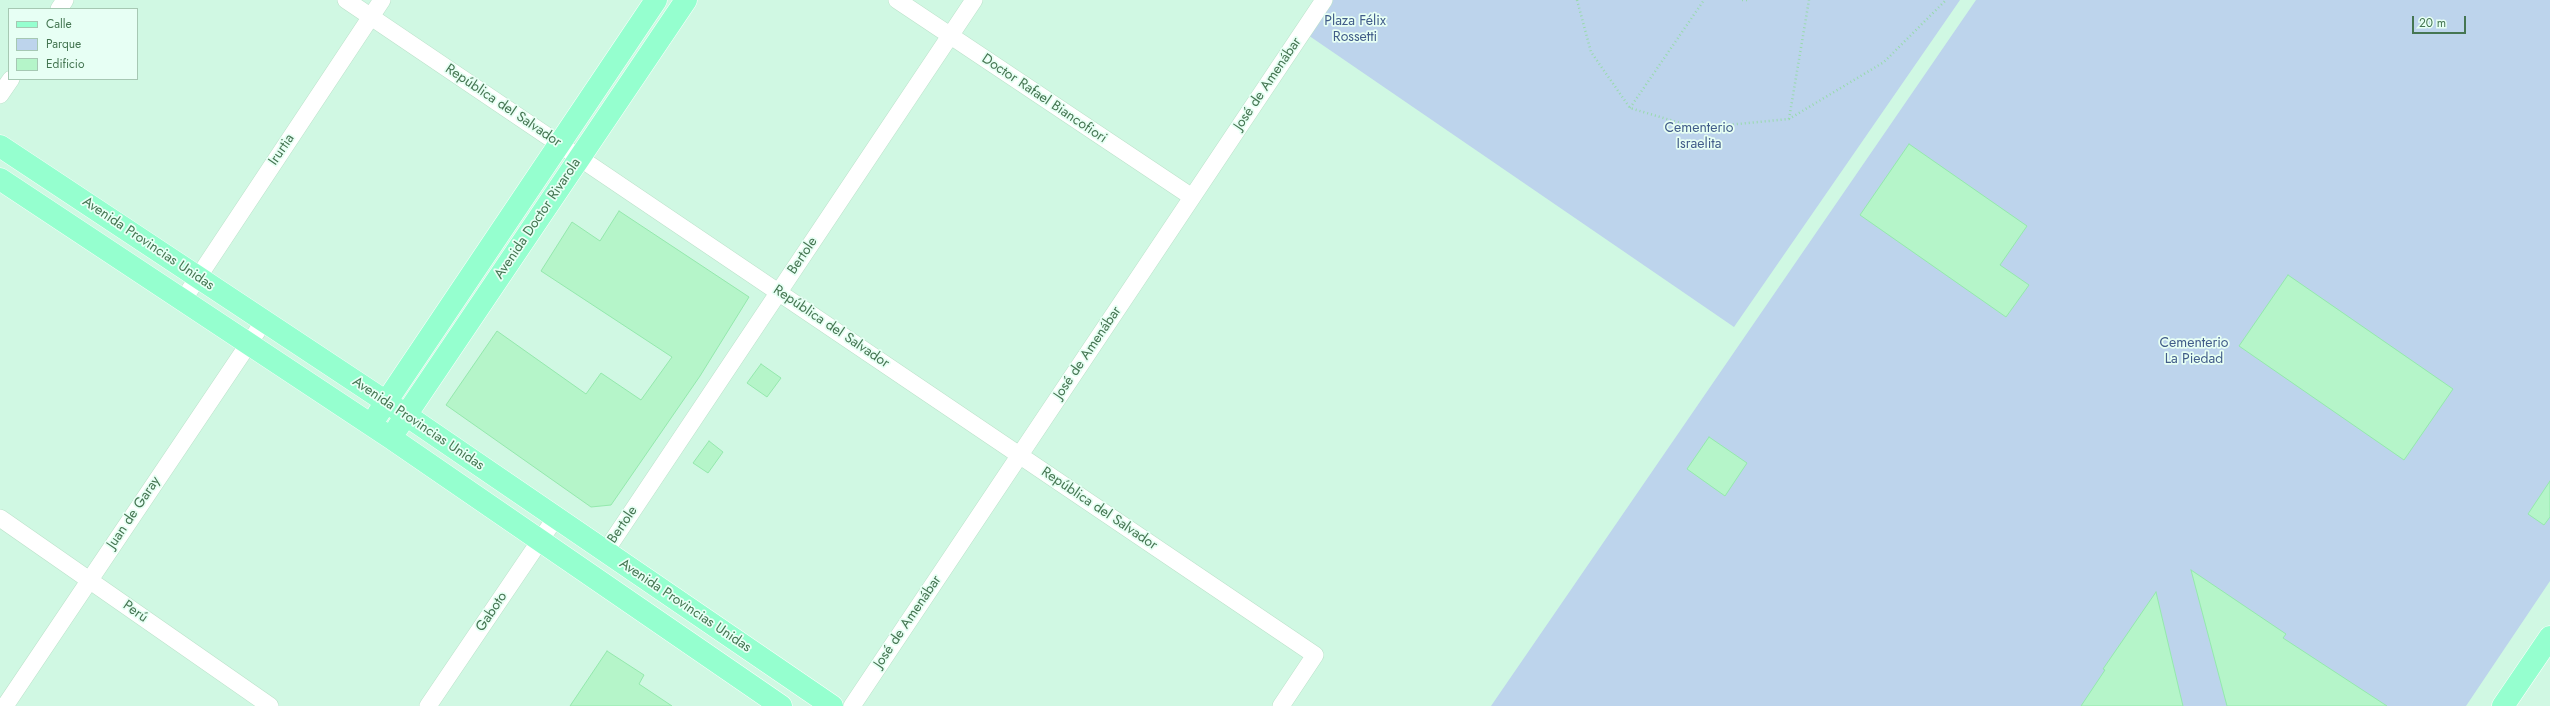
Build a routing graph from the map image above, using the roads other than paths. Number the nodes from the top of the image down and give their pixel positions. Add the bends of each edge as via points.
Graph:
1 (346, 0) edge
2 (382, 0) edge
3 (656, 0) edge
4 (686, 0) edge
5 (897, 0) edge
6 (974, 0) edge
7 (1324, 0) edge
8 (371, 17) junction
9 (950, 36) junction
10 (10, 80) edge
11 (0, 95) edge
12 (560, 144) junction
13 (0, 146) edge
14 (580, 158) junction
15 (0, 179) edge
16 (1192, 197) junction
17 (198, 277) junction
18 (779, 292) junction
19 (183, 300) junction
20 (264, 321) junction
21 (248, 343) junction
22 (386, 402) junction
23 (406, 415) junction
24 (371, 425) junction
25 (391, 438) junction
26 (1020, 455) junction
27 (0, 518) edge
28 (556, 518) junction
29 (540, 541) junction
30 (605, 552) junction
31 (90, 580) junction
32 (2550, 636) edge
33 (5, 706) edge
34 (270, 706) edge
35 (428, 706) edge
36 (780, 706) edge
37 (832, 706) edge
38 (852, 706) edge
39 (1281, 706) edge
40 (2503, 706) edge

1 - 8 street, República del Salvador
2 - 8 street, Irurtia
3 - 12 main road, Avenida Doctor Rivarola
4 - 14 main road, Avenida Doctor Rivarola
5 - 9 street, Doctor Rafael Biancofiori
6 - 9 street, Bertole
7 - 16 street, José de Amenábar
8 - 12 street, República del Salvador
8 - 17 street, Irurtia
9 - 16 street, Doctor Rafael Biancofiori
9 - 18 street, Bertole
10 - 11 street
12 - 14 street, República del Salvador
12 - 22 main road, Avenida Doctor Rivarola
13 - 17 main road, Avenida Provincias Unidas
14 - 18 street, República del Salvador
14 - 23 main road, Avenida Doctor Rivarola
15 - 19 main road, Avenida Provincias Unidas
16 - 26 street, José de Amenábar
17 - 19 street, Irurtia
17 - 20 main road, Avenida Provincias Unidas
18 - 26 street, República del Salvador
18 - 30 street, Bertole
19 - 21 main road, Avenida Provincias Unidas
20 - 21 street, Juan de Garay
20 - 22 main road, Avenida Provincias Unidas
21 - 24 main road, Avenida Provincias Unidas
21 - 31 street, Juan de Garay
22 - 23 main road, Avenida Provincias Unidas
22 - 24 main road, Avenida Doctor Rivarola
23 - 25 main road, Avenida Doctor Rivarola
23 - 28 main road, Avenida Provincias Unidas
24 - 25 main road, Avenida Provincias Unidas
25 - 29 main road, Avenida Provincias Unidas
26 - 38 street, José de Amenábar
26 - 39 street, República del Salvador via 1316,655
27 - 31 street, Perú
28 - 29 street, Gaboto
28 - 30 main road, Avenida Provincias Unidas
29 - 35 street, Gaboto
29 - 36 main road, Avenida Provincias Unidas
30 - 37 main road, Avenida Provincias Unidas
31 - 33 street, Juan de Garay
31 - 34 street, Perú
32 - 40 main road

